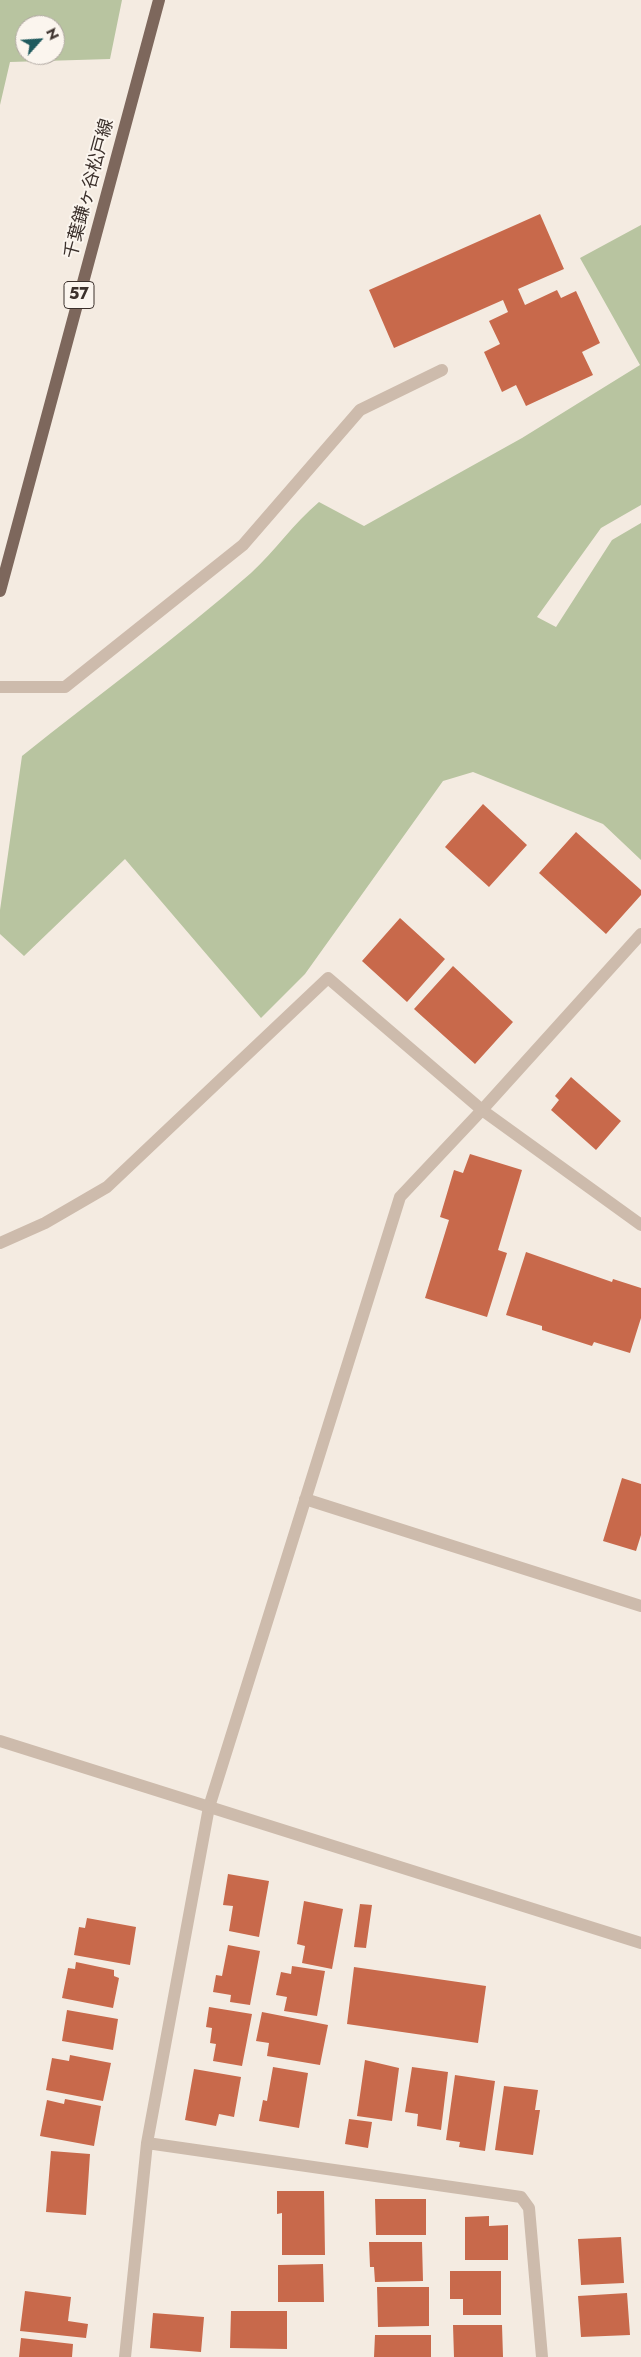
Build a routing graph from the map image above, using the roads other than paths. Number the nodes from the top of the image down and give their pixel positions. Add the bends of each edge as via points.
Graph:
1 (159, 0) edge
2 (442, 370) dead end
3 (0, 591) edge
4 (0, 687) edge
5 (641, 934) edge
6 (482, 1110) junction
7 (641, 1225) edge
8 (0, 1243) edge
9 (305, 1499) junction
10 (641, 1606) edge
11 (0, 1741) edge
12 (209, 1807) junction
13 (641, 1943) edge
14 (147, 2143) junction
15 (126, 2357) edge
16 (542, 2357) edge

1 - 3 main road, 千葉鎌ヶ谷松戸線 / 57
2 - 4 street via 360,410 243,545 65,687
5 - 6 street
6 - 7 street
6 - 8 street via 328,978 107,1187 46,1223
6 - 9 street via 400,1196
9 - 10 street
9 - 12 street
11 - 12 street
12 - 13 street
12 - 14 street
14 - 15 street
14 - 16 street via 521,2197 530,2208

